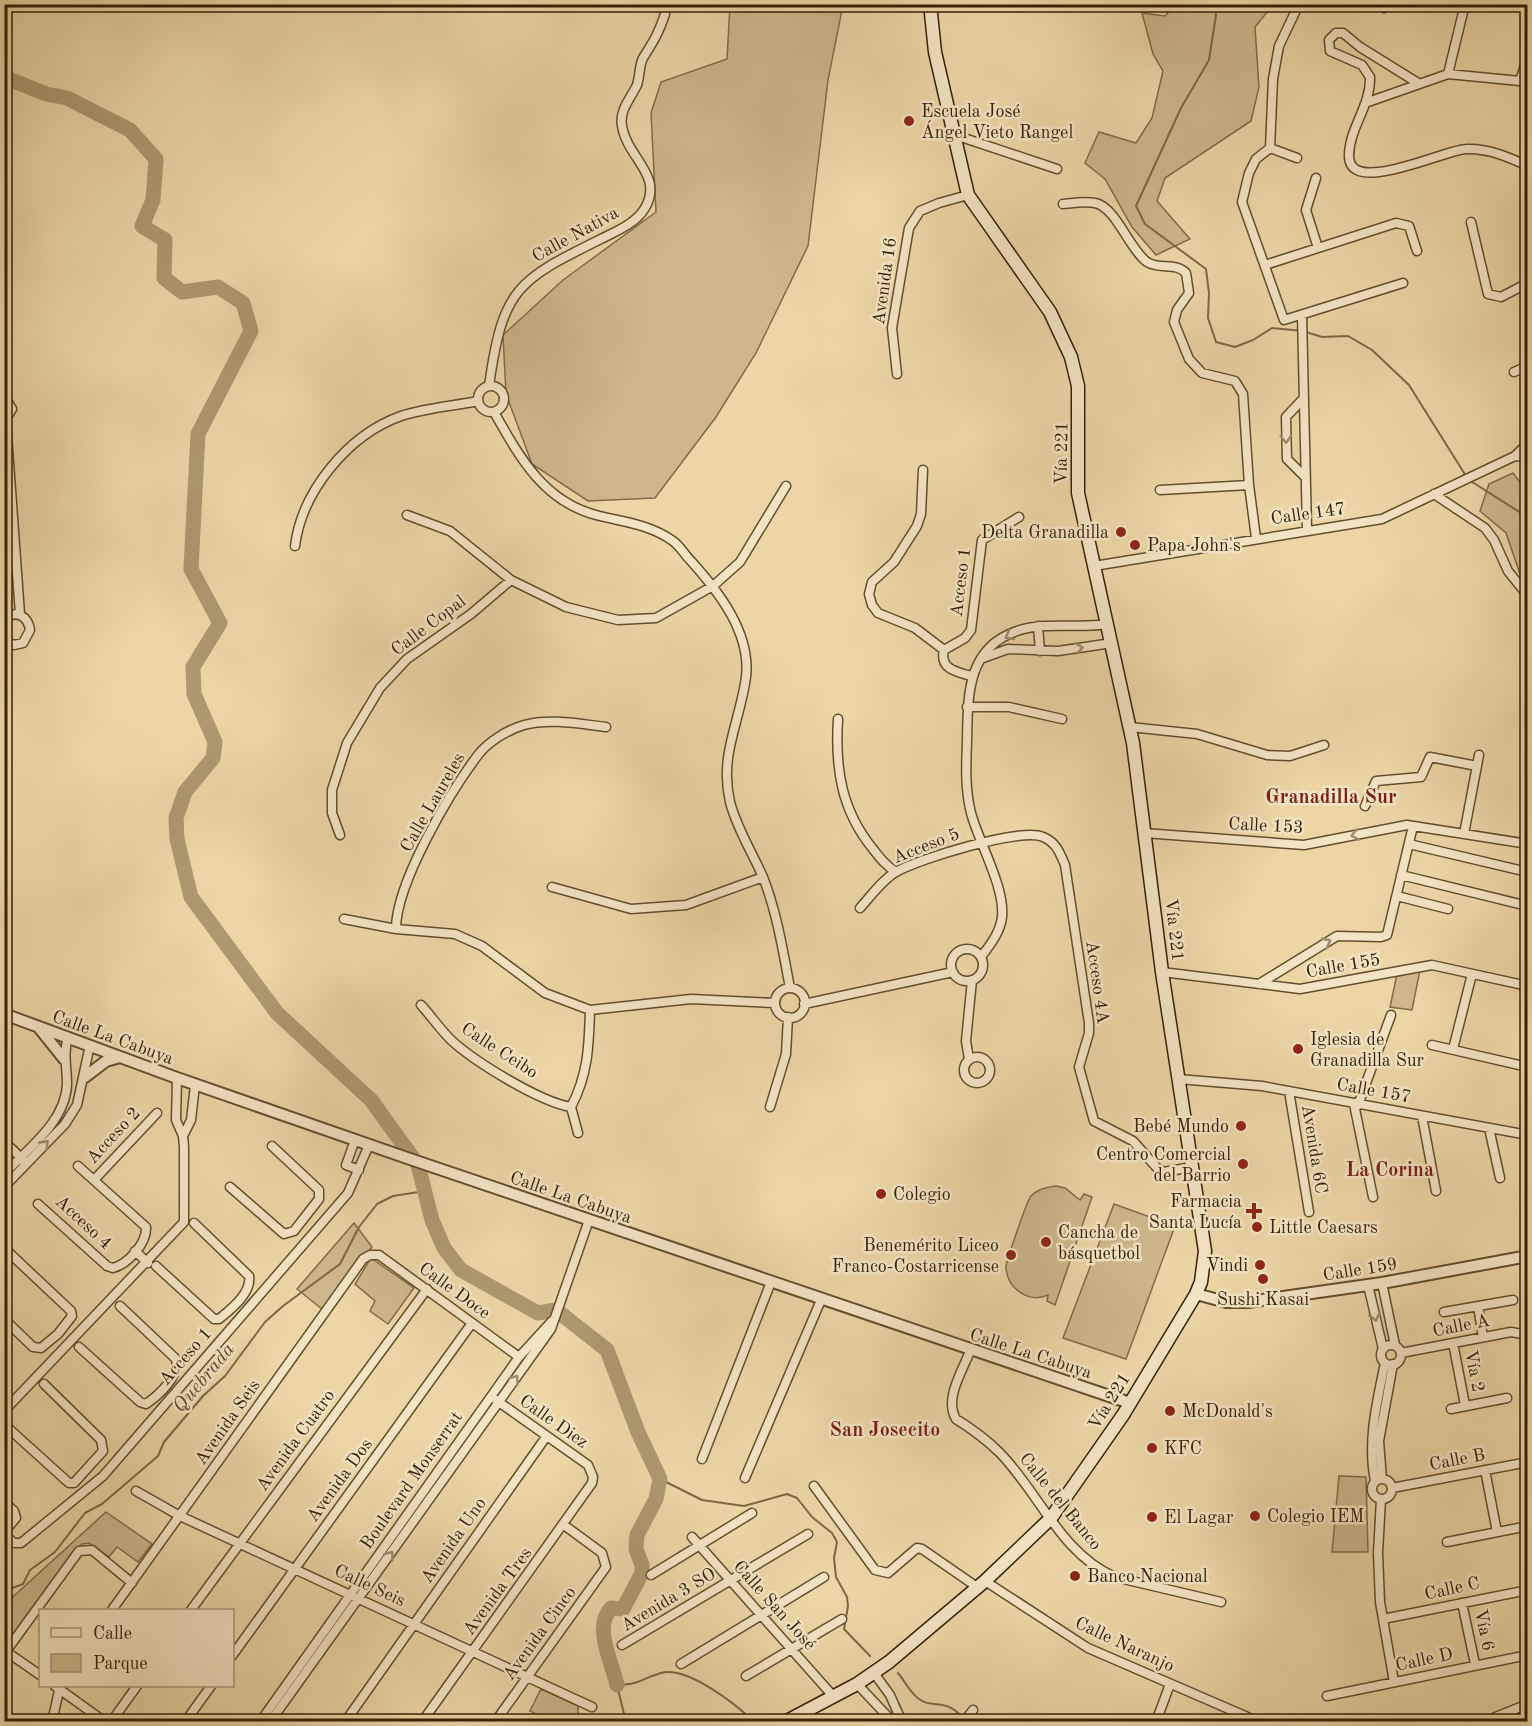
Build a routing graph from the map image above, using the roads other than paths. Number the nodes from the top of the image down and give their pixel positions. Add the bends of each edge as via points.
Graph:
1 (930, 4) edge
2 (1299, 4) edge
3 (1377, 4) edge
4 (1387, 4) edge
5 (1465, 4) edge
6 (665, 14) dead end
7 (1527, 56) edge
8 (1448, 74) junction
9 (1419, 83) junction
10 (1524, 83) edge
11 (1368, 102) junction
12 (955, 135) junction
13 (1270, 148) junction
14 (1297, 158) dead end
15 (1527, 166) edge
16 (1057, 169) dead end
17 (1316, 178) dead end
18 (968, 195) junction
19 (1063, 204) dead end
20 (1472, 222) dead end
21 (1318, 248) junction
22 (1418, 252) dead end
23 (1265, 265) junction
24 (1403, 283) dead end
25 (1527, 283) edge
26 (1302, 315) junction
27 (1527, 366) edge
28 (1514, 372) dead end
29 (897, 374) dead end
30 (489, 386) junction
31 (4, 395) edge
32 (1302, 399) junction
33 (478, 401) junction
34 (494, 412) junction
35 (5, 422) edge
36 (1527, 443) edge
37 (1515, 456) junction
38 (1527, 458) edge
39 (923, 470) dead end
40 (1305, 477) junction
41 (1249, 485) junction
42 (786, 486) dead end
43 (1160, 490) dead end
44 (1434, 494) junction
45 (407, 515) dead end
46 (1019, 517) dead end
47 (1307, 530) junction
48 (1256, 538) junction
49 (295, 546) dead end
50 (1094, 566) junction
51 (511, 580) junction
52 (713, 586) junction
53 (4, 594) edge
54 (1527, 596) edge
55 (20, 614) junction
56 (5, 617) edge
57 (1107, 624) junction
58 (1038, 626) junction
59 (4, 641) edge
60 (1112, 643) junction
61 (944, 650) junction
62 (1040, 651) junction
63 (980, 659) junction
64 (971, 676) junction
65 (967, 707) junction
66 (1062, 718) dead end
67 (838, 719) dead end
68 (606, 727) dead end
69 (1130, 727) junction
70 (1323, 745) dead end
71 (1479, 755) dead end
72 (1477, 766) junction
73 (1365, 806) dead end
74 (1413, 826) junction
75 (1144, 833) junction
76 (1464, 834) junction
77 (340, 835) dead end
78 (980, 843) junction
79 (1409, 844) junction
80 (1527, 844) edge
81 (896, 872) junction
82 (1527, 872) edge
83 (1401, 875) junction
84 (762, 877) junction
85 (552, 887) dead end
86 (1396, 896) junction
87 (1527, 906) edge
88 (860, 908) dead end
89 (1448, 909) dead end
90 (344, 919) dead end
91 (396, 928) junction
92 (981, 957) junction
93 (953, 972) junction
94 (1162, 972) junction
95 (1472, 974) junction
96 (972, 980) junction
97 (1259, 984) junction
98 (1527, 986) edge
99 (790, 988) junction
100 (775, 1003) junction
101 (804, 1004) junction
102 (421, 1005) dead end
103 (590, 1010) junction
104 (4, 1014) edge
105 (1391, 1015) dead end
106 (788, 1017) junction
107 (38, 1026) junction
108 (68, 1037) junction
109 (1432, 1044) dead end
110 (90, 1046) junction
111 (1453, 1049) junction
112 (120, 1057) junction
113 (64, 1059) junction
114 (969, 1059) dead end
115 (1527, 1066) edge
116 (85, 1077) junction
117 (177, 1078) junction
118 (1179, 1079) junction
119 (195, 1085) junction
120 (1289, 1091) junction
121 (1356, 1104) junction
122 (571, 1107) junction
123 (770, 1107) dead end
124 (157, 1113) dead end
125 (1422, 1116) junction
126 (1489, 1128) junction
127 (578, 1133) dead end
128 (1527, 1135) edge
129 (183, 1136) junction
130 (355, 1140) junction
131 (369, 1145) junction
132 (272, 1146) dead end
133 (10, 1148) dead end
134 (24, 1160) junction
135 (78, 1166) dead end
136 (1192, 1167) junction
137 (359, 1170) junction
138 (4, 1174) edge
139 (1500, 1178) dead end
140 (94, 1180) junction
141 (4, 1187) edge
142 (230, 1187) dead end
143 (1436, 1191) dead end
144 (1373, 1197) dead end
145 (39, 1203) dead end
146 (1309, 1212) dead end
147 (304, 1218) junction
148 (589, 1220) junction
149 (194, 1223) dead end
150 (316, 1231) junction
151 (4, 1248) edge
152 (135, 1251) junction
153 (370, 1255) joint
154 (1527, 1256) edge
155 (152, 1264) junction
156 (771, 1282) junction
157 (1382, 1283) junction
158 (1368, 1285) junction
159 (427, 1289) junction
160 (1196, 1294) junction
161 (821, 1300) junction
162 (1513, 1300) dead end
163 (235, 1305) junction
164 (120, 1306) dead end
165 (1478, 1306) junction
166 (1444, 1312) dead end
167 (244, 1313) junction
168 (4, 1319) edge
169 (552, 1321) junction
170 (472, 1323) junction
171 (58, 1334) junction
172 (1527, 1335) edge
173 (1483, 1337) junction
174 (1453, 1343) junction
175 (69, 1345) junction
176 (1395, 1345) junction
177 (79, 1347) dead end
178 (1383, 1348) junction
179 (970, 1351) junction
180 (1401, 1353) junction
181 (519, 1357) junction
182 (1389, 1364) junction
183 (44, 1384) dead end
184 (166, 1386) junction
185 (175, 1394) junction
186 (1508, 1398) dead end
187 (495, 1399) junction
188 (1130, 1403) junction
189 (1465, 1406) junction
190 (1451, 1409) dead end
191 (4, 1411) edge
192 (7, 1427) dead end
193 (546, 1437) junction
194 (702, 1459) dead end
195 (1527, 1462) edge
196 (92, 1466) junction
197 (1485, 1470) junction
198 (103, 1476) junction
199 (593, 1477) joint
200 (745, 1478) dead end
201 (1378, 1480) junction
202 (814, 1486) dead end
203 (1392, 1488) junction
204 (136, 1491) dead end
205 (1381, 1499) junction
206 (4, 1502) edge
207 (752, 1513) dead end
208 (180, 1516) junction
209 (1051, 1518) junction
210 (564, 1525) junction
211 (1527, 1527) edge
212 (1497, 1532) junction
213 (4, 1533) edge
214 (808, 1534) dead end
215 (692, 1537) dead end
216 (1447, 1542) dead end
217 (239, 1544) junction
218 (699, 1544) junction
219 (295, 1569) junction
220 (651, 1575) dead end
221 (824, 1577) dead end
222 (731, 1580) junction
223 (132, 1582) junction
224 (981, 1584) junction
225 (1527, 1590) edge
226 (355, 1596) junction
227 (1221, 1602) dead end
228 (1462, 1603) junction
229 (113, 1609) edge
230 (191, 1609) edge
231 (761, 1615) junction
232 (842, 1619) dead end
233 (1383, 1619) junction
234 (413, 1623) junction
235 (622, 1645) dead end
236 (792, 1649) junction
237 (6, 1650) edge
238 (474, 1651) junction
239 (234, 1653) edge
240 (1527, 1655) edge
241 (4, 1663) edge
242 (681, 1664) dead end
243 (1475, 1664) junction
244 (874, 1673) junction
245 (39, 1674) edge
246 (527, 1676) junction
247 (746, 1676) dead end
248 (1394, 1682) junction
249 (1170, 1683) junction
250 (856, 1684) junction
251 (58, 1687) edge
252 (59, 1687) edge
253 (136, 1687) edge
254 (210, 1687) edge
255 (833, 1696) junction
256 (1327, 1696) dead end
257 (592, 1707) dead end
258 (973, 1710) dead end
259 (1526, 1712) edge
260 (787, 1720) edge
261 (52, 1722) edge
262 (105, 1722) edge
263 (111, 1722) edge
264 (185, 1722) edge
265 (260, 1722) edge
266 (270, 1722) edge
267 (345, 1722) edge
268 (422, 1722) edge
269 (495, 1722) edge
270 (893, 1722) edge
271 (902, 1722) edge
272 (964, 1722) edge
273 (1156, 1722) edge
274 (1259, 1722) edge
275 (1483, 1722) edge

1 - 12 main road, Vía 221 via 935,52
2 - 13 street via 1279,46 1273,79
3 - 4 street via 1384,8
5 - 8 street
6 - 30 street, Calle Nativa via 658,37 642,60 622,125 630,148 649,175 652,187 644,211 628,225 538,272 514,294 495,340
7 - 10 street
8 - 9 street
8 - 10 street
9 - 11 street
9 - 11 street via 1345,34 1336,33 1329,40 1329,50 1366,69 1370,81
11 - 15 street via 1349,155 1352,166 1365,173 1388,172 1466,149 1502,155
12 - 16 street
12 - 18 main road, Vía 221
13 - 14 street
13 - 23 street via 1256,159 1242,202
17 - 21 street via 1306,210
18 - 29 street, Avenida 16 via 920,212 909,228 892,328
18 - 50 main road, Vía 221 via 1050,312 1071,357 1080,414 1078,493
19 - 41 street via 1092,202 1106,207 1148,263 1186,273 1190,293 1174,316 1176,330 1196,368 1210,377 1232,380 1241,388 1245,400
20 - 25 street via 1488,294 1501,297
21 - 22 street via 1396,223 1408,226
21 - 23 street
23 - 26 street via 1284,320
24 - 26 street
26 - 32 street
27 - 28 street
30 - 33 street via 479,393
30 - 34 street via 501,391 504,399
31 - 35 street via 12,409
32 - 40 street
32 -> 40 street via 1286,417 1287,459
33 - 34 street via 485,411
33 - 49 street via 400,417 366,436 316,485 301,516
34 - 52 street via 521,460 550,493 593,515 643,526 673,541
35 - 55 street
36 - 37 street
37 - 38 street
37 - 44 street, Calle 147
39 - 61 street via 917,526 899,556 872,582 870,594 878,613 915,628
40 - 47 street
41 - 43 street
41 - 48 street
42 - 52 street via 740,562
44 - 47 street, Calle 147 via 1382,519
44 - 54 street via 1485,528 1508,572
45 - 51 street via 450,531
46 - 61 street, Acceso 1 via 982,540 971,630
47 - 48 street, Calle 147
48 - 50 street, Calle 147
50 - 57 main road, Vía 221
51 - 52 street via 566,607 618,620 656,618
51 - 77 street, Calle Copal via 471,614 407,658 380,688 347,742 332,790 332,813
52 - 84 street via 739,629 745,654 746,676 728,748 726,774 739,830
53 - 56 street
55 - 56 street
55 - 59 street via 30,625 29,635 18,644
57 - 58 street via 1086,628
57 - 60 main road, Vía 221
58 - 62 street
58 -> 63 street via 1016,631
62 -> 60 street
60 - 69 main road, Vía 221
61 - 64 street via 944,662 952,671
62 - 63 street via 1008,649
63 - 64 street
64 - 65 street
65 - 66 street via 1009,707
65 - 78 street via 965,772
67 - 81 street via 836,756 841,788 852,818 861,835
68 - 91 street, Calle Laureles via 562,722 524,725 497,738 479,754 407,878 396,914
69 - 70 street via 1197,734 1267,755 1290,756
69 - 75 main road, Vía 221
71 - 72 street
72 - 73 street via 1430,757 1421,777 1376,781
72 - 76 street
74 -> 75 street, Calle 153 via 1300,845
74 - 76 street, Calle 153
74 - 79 street
75 - 94 main road, Vía 221
76 - 80 street, Calle 153
78 - 81 street, Acceso 5
78 - 92 street via 1000,897 1002,917 996,936
78 - 136 street, Acceso 4A via 1023,834 1041,835 1059,850 1065,865 1089,1023 1079,1067 1094,1121 1133,1141 1158,1169 1172,1172
79 - 82 street
79 - 83 street
81 - 88 street, Acceso 5
83 - 86 street
83 - 87 street
84 - 85 street via 687,905 632,909
84 - 99 street via 780,933
86 - 89 street
97 -> 86 street via 1337,936 1384,937 1389,933
90 - 91 street
91 - 103 street via 455,934 482,946 545,993
92 - 93 street via 973,950 963,950 952,962
92 - 96 street via 982,971
93 - 96 street via 959,979
93 - 101 street
94 - 97 street, Calle 155
94 - 118 main road, Vía 221
95 - 97 street, Calle 155 via 1432,965 1300,989
95 - 98 street, Calle 155
95 - 111 street
96 - 114 street via 966,1041
99 - 100 street via 778,994
99 - 101 street via 799,991
100 - 103 street via 691,999
100 - 106 street via 780,1014
101 - 106 street via 801,1012
102 - 122 street, Calle Ceibo via 452,1040 502,1076 558,1105
103 - 122 street via 589,1058 583,1085
104 - 107 street, Calle La Cabuya
105 - 121 street
106 - 123 street via 786,1054
107 - 108 street, Calle La Cabuya
107 - 113 street
108 - 110 street, Calle La Cabuya
108 - 113 street
109 - 111 street
110 - 112 street, Calle La Cabuya
110 - 116 street
111 - 115 street
112 - 116 street
112 - 117 street, Calle La Cabuya
113 - 134 street via 67,1083 60,1110
134 -> 116 street via 65,1124 77,1105
117 - 119 street, Calle La Cabuya
117 - 129 street via 176,1120
118 - 120 street, Calle 157
118 - 136 main road, Vía 221
119 - 129 street via 191,1120
119 - 130 street, Calle La Cabuya
120 - 121 street, Calle 157
120 - 146 street, Avenida 6C
121 - 125 street, Calle 157
121 - 144 street
122 - 127 street
124 - 140 street, Acceso 2
125 - 126 street, Calle 157
125 - 143 street
126 - 128 street, Calle 157
126 - 139 street
129 - 155 street via 184,1222
130 - 131 street, Calle La Cabuya
130 - 137 street via 346,1165
131 - 137 street, Acceso 1
131 - 148 street, Calle La Cabuya
132 - 147 street via 319,1190 319,1199
133 - 134 street
134 - 138 street
134 - 141 street
135 - 140 street
136 - 160 main road, Vía 221 via 1205,1251
137 - 150 street, Acceso 1 via 348,1193
140 - 152 street via 146,1227 144,1241
142 - 147 street via 284,1234 294,1231
145 - 152 street, Acceso 4 via 107,1266 121,1266
147 - 150 street
148 - 156 street, Calle La Cabuya
148 - 169 street, Boulevard Monserrat
149 - 163 street via 249,1276 249,1286
150 - 167 street, Acceso 1
151 - 171 street via 71,1311 69,1322
152 - 155 street
153 - 159 street, Calle Doce via 379,1255
153 - 208 street, Avenida Seis via 363,1259
154 - 157 street, Calle 159
155 - 163 street via 214,1319
155 - 175 street
156 - 161 street, Calle La Cabuya
156 - 194 street
157 - 158 street, Calle 159
157 - 176 street
158 - 160 street, Calle 159 via 1248,1302 1226,1302
158 -> 178 street
159 - 170 street, Calle Doce
159 - 217 street, Avenida Cuatro
160 - 188 main road, Vía 221
161 - 179 street, Calle La Cabuya
161 - 200 street
162 - 165 street
163 - 167 street
164 - 184 street via 176,1359 176,1369
165 - 166 street
165 - 173 street
167 - 185 street, Acceso 1
168 - 171 street via 37,1348
169 - 181 street, Boulevard Monserrat
187 -> 169 street, Boulevard Monserrat via 551,1329
170 - 181 street, Calle Doce
170 - 219 street, Avenida Dos
171 - 175 street
172 - 173 street, Calle A via 1511,1332
173 - 174 street, Calle A
174 - 180 street, Calle A
174 - 189 street, Vía 2
175 - 191 street
176 - 178 street
176 - 180 street
177 - 184 street via 140,1402 146,1404
178 - 182 street via 1381,1356
179 - 188 street, Calle La Cabuya
179 - 209 street, Calle del Banco via 951,1401 953,1414 1001,1454
180 - 182 street via 1397,1362
181 - 187 street, Boulevard Monserrat
182 - 201 street via 1373,1426
183 - 196 street via 101,1440 103,1451
184 - 185 street
185 - 198 street, Acceso 1
186 - 189 street
187 - 193 street, Calle Diez
187 - 226 street, Boulevard Monserrat
188 - 209 main road, Vía 221
189 - 190 street
192 - 196 street via 69,1483
193 - 199 street, Calle Diez via 588,1465
193 - 234 street, Avenida Uno
195 - 197 street, Calle B
196 - 198 street
197 - 203 street, Calle B
197 - 212 street
198 - 213 street, Acceso 1 via 17,1545
199 - 210 street, Avenida Tres via 590,1488
201 - 203 street via 1390,1483
201 - 205 street via 1372,1486 1373,1494
202 - 224 street, Calle Naranjo via 875,1570 888,1573 916,1548
203 - 205 street via 1388,1497
204 - 208 street, Calle Seis
205 - 233 street via 1378,1553
206 - 213 street via 16,1518
207 - 218 street
208 - 217 street, Calle Seis
208 - 223 street, Avenida Seis
209 - 224 main road, Vía 221
209 - 227 street, Calle del Banco via 1081,1556 1100,1571
210 - 238 street, Avenida Tres
210 - 246 street, Avenida Cinco via 602,1553 607,1562 604,1572
211 - 212 street
212 - 216 street
214 - 222 street, Avenida 3 SO
215 - 218 street, Calle San José
217 - 219 street, Calle Seis
217 - 230 street, Avenida Cuatro
218 - 220 street
218 - 222 street, Calle San José
219 - 226 street, Calle Seis
219 - 239 street, Avenida Dos
221 - 231 street
222 - 231 street, Calle San José
222 - 235 street, Avenida 3 SO
223 - 229 street, Avenida Seis
223 - 237 street via 92,1550 79,1551
224 - 244 main road, Vía 221
224 - 249 street, Calle Naranjo via 1088,1648
225 - 228 street, Calle C
226 - 234 street, Calle Seis
226 - 265 street, Boulevard Monserrat
226 - 266 street, Boulevard Monserrat
228 - 233 street, Calle C
228 - 243 street, Vía 6
231 - 236 street, Calle San José
231 - 242 street
232 - 236 street
233 - 248 street
234 - 238 street, Calle Seis
234 - 267 street, Avenida Uno
236 - 247 street
236 - 255 street, Calle San José
237 - 241 street
237 - 245 street
238 - 246 street, Calle Seis
238 - 268 street, Avenida Tres
240 - 243 street, Calle D
243 - 248 street, Calle D
244 - 250 main road, Vía 221
244 - 271 street
246 - 257 street, Calle Seis
246 - 269 street, Avenida Cinco
248 - 256 street, Calle D
249 - 273 street
249 - 274 street, Calle Naranjo
250 - 255 main road, Vía 221
250 - 270 street
251 - 261 street
252 - 262 street
253 - 263 street
254 - 264 street
255 - 260 main road, Vía 221
258 - 272 street
259 - 275 street

